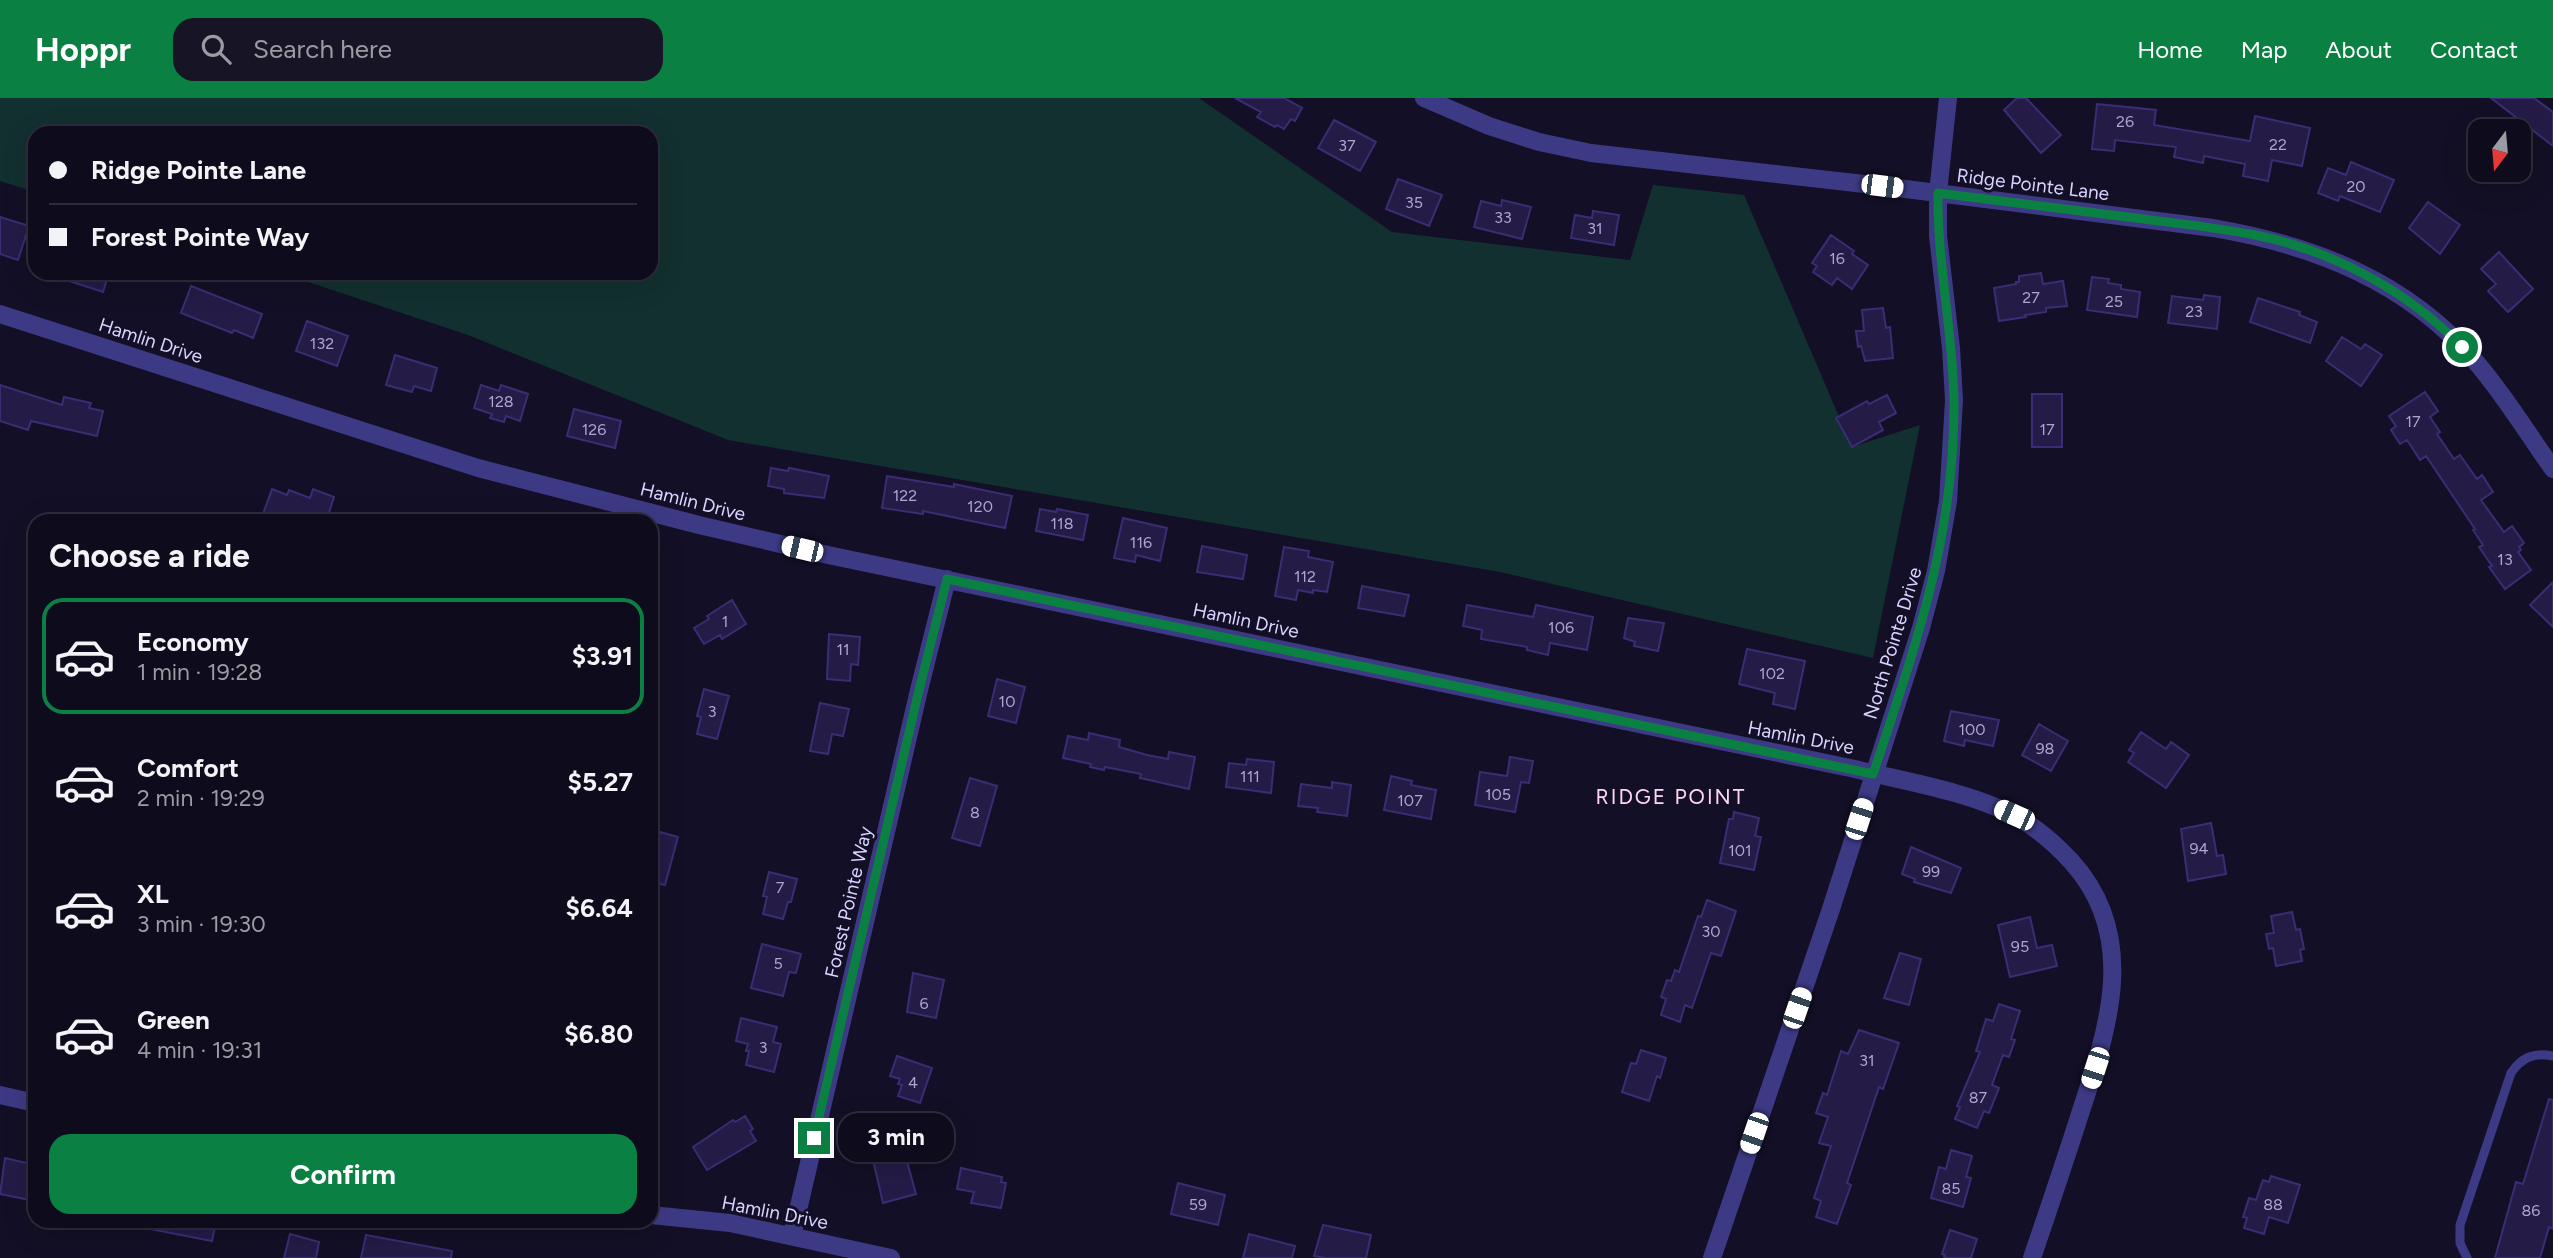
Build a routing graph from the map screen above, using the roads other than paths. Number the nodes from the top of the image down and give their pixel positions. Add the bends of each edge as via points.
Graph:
1 (1424, 98) edge
2 (1948, 98) edge
3 (1938, 193) junction
4 (0, 314) edge
5 (2553, 469) edge
6 (640, 514) edge
7 (658, 519) edge
8 (947, 579) junction
9 (1873, 774) junction
10 (2553, 1056) edge
11 (0, 1096) edge
12 (28, 1102) edge
13 (658, 1216) edge
14 (792, 1236) junction
15 (891, 1258) edge
16 (1712, 1258) edge
17 (2032, 1258) edge
18 (2467, 1258) edge

1 - 3 street, Ridge Pointe Lane via 1489,126 1591,153
2 - 3 street, North Pointe Drive
3 - 5 street, Ridge Pointe Lane via 2261,236 2344,265 2384,285 2449,334 2475,361
3 - 9 street, North Pointe Drive via 1954,400 1948,501 1922,628
4 - 6 street, Hamlin Drive via 478,468
7 - 8 street, Hamlin Drive
8 - 9 street, Hamlin Drive
8 - 14 street, Forest Pointe Way
9 - 16 street, North Pointe Drive
9 - 17 street, Hamlin Drive via 1986,803 2014,815 2078,869 2104,915 2113,971 2102,1048
10 - 18 lane via 2529,1056 2511,1073 2460,1226 2460,1243
11 - 12 street
13 - 14 street, Hamlin Drive via 730,1223
14 - 15 street, Hamlin Drive

